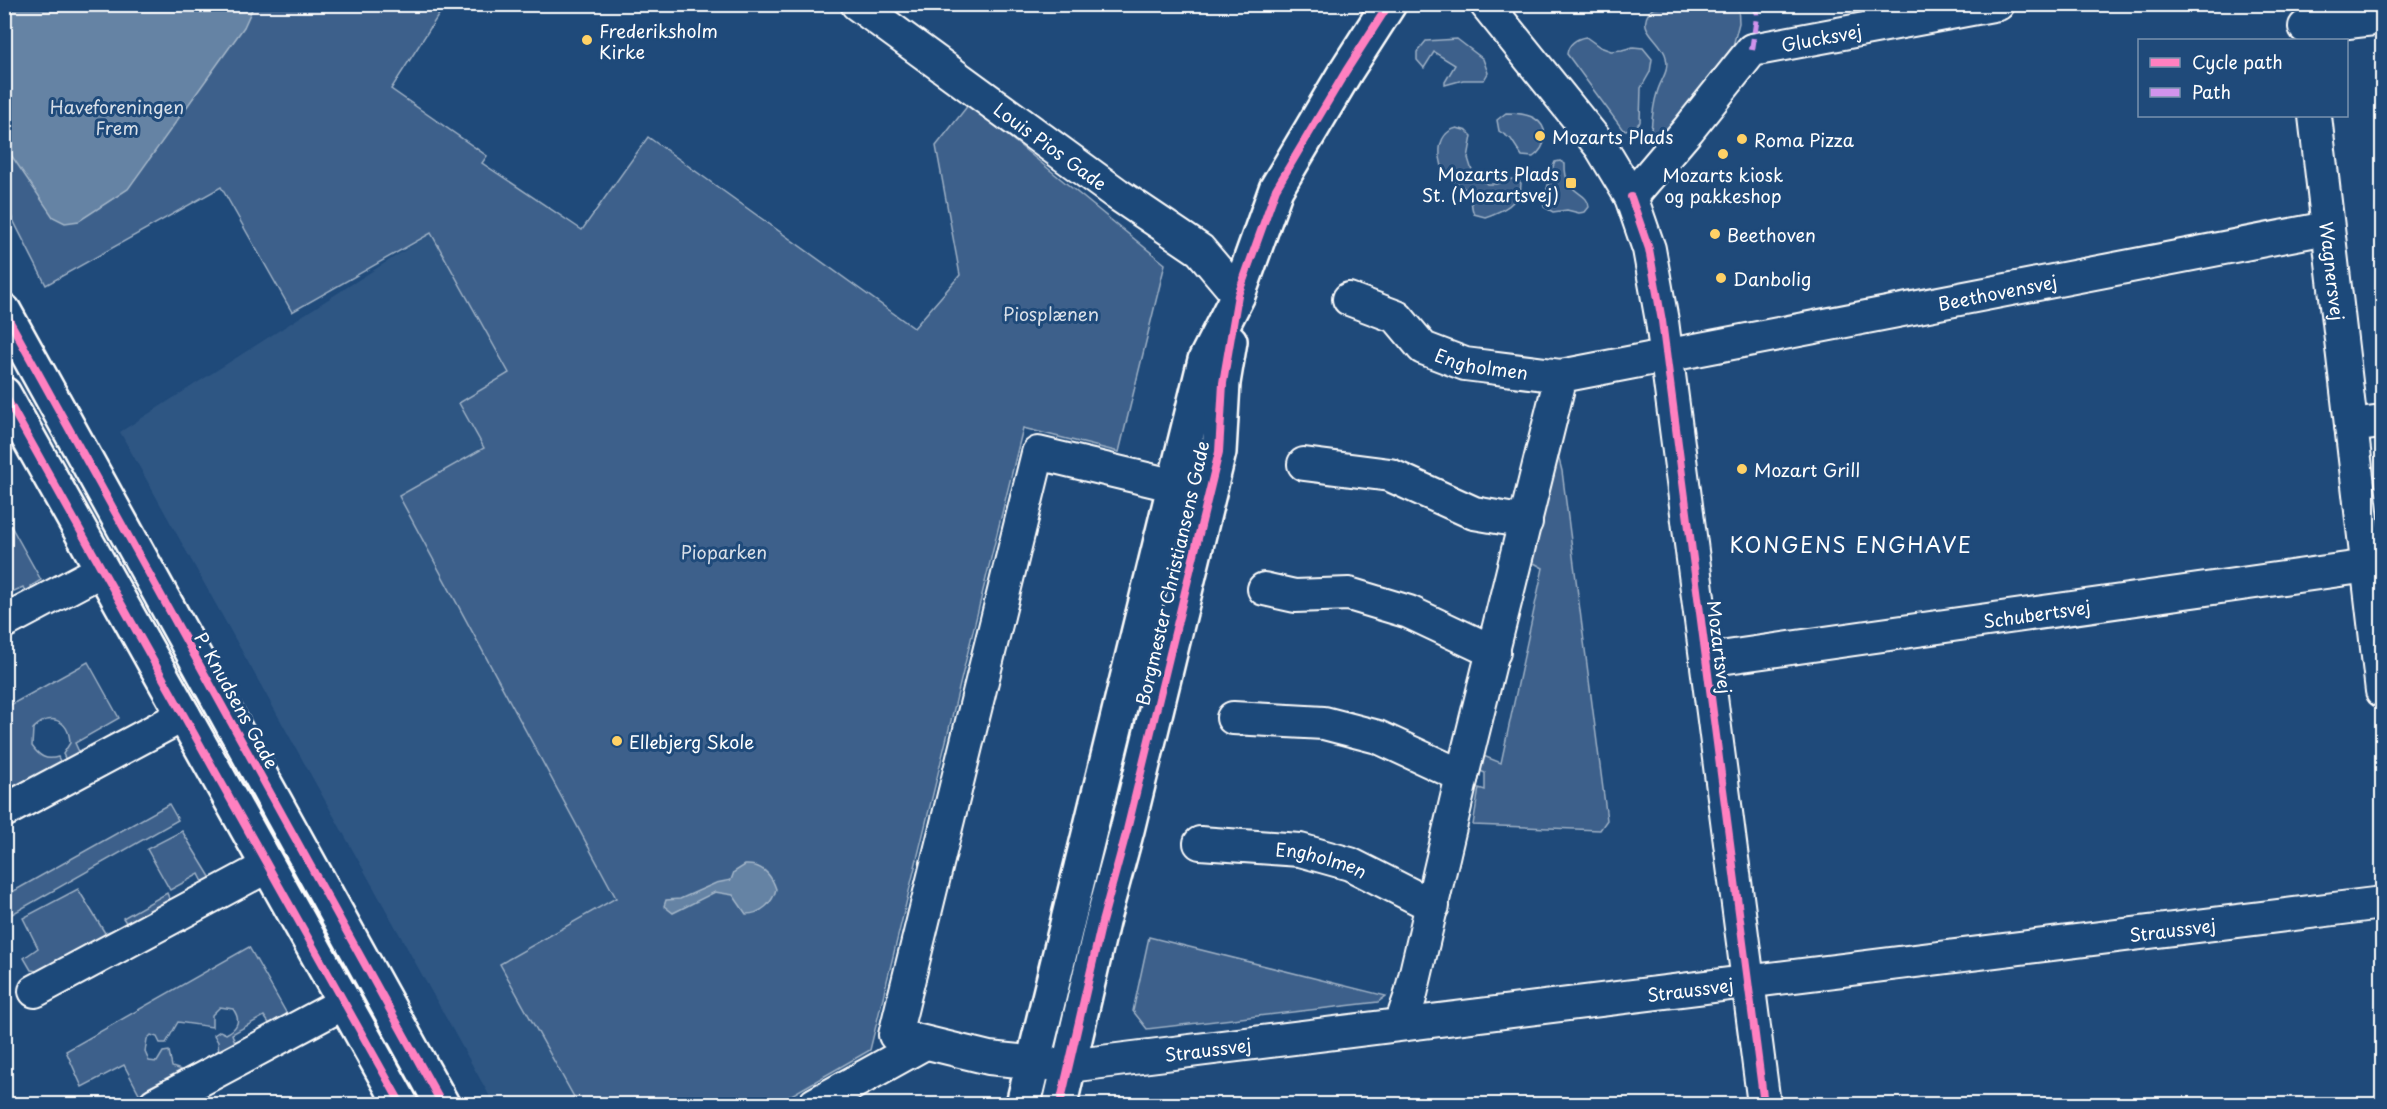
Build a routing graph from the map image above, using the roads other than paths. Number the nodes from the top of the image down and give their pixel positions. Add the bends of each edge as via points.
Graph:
1 (856, 4) edge
2 (1389, 4) edge
3 (1486, 4) edge
4 (1998, 4) edge
5 (2382, 18) edge
6 (2305, 24) edge
7 (2315, 117) edge
8 (1631, 197) junction
9 (2327, 228) junction
10 (1238, 295) junction
11 (1348, 299) dead end
12 (4, 311) edge
13 (1667, 357) junction
14 (1561, 376) junction
15 (4, 394) edge
16 (2382, 422) edge
17 (2351, 426) junction
18 (1304, 464) dead end
19 (1174, 487) junction
20 (1209, 493) junction
21 (1526, 522) junction
22 (102, 570) junction
23 (2375, 575) edge
24 (1264, 589) dead end
25 (4, 622) edge
26 (1494, 652) junction
27 (1706, 660) junction
28 (2382, 691) edge
29 (184, 715) junction
30 (1233, 718) dead end
31 (1462, 776) junction
32 (4, 811) edge
33 (1200, 843) dead end
34 (268, 866) junction
35 (2382, 903) edge
36 (1433, 906) junction
37 (1748, 981) junction
38 (35, 991) dead end
39 (344, 1003) junction
40 (1401, 1024) junction
41 (925, 1043) junction
42 (1033, 1062) junction
43 (1069, 1066) junction
44 (155, 1104) edge
45 (400, 1104) edge
46 (442, 1104) edge
47 (815, 1104) edge
48 (1023, 1104) edge
49 (1060, 1104) edge
50 (1764, 1104) edge

1 - 10 street, Louis Pios Gade via 1200,250
2 - 10 street, Borgmester Christiansens Gade via 1276,189
3 - 8 street via 1601,147
4 - 8 street, Glucksvej via 1752,50
5 - 6 street
7 - 9 street, Wagnersvej
8 - 13 street, Mozartsvej via 1649,249
9 - 13 street, Beethovensvej
9 - 17 street, Wagnersvej
10 - 19 street, Borgmester Christiansens Gade via 1205,360
10 - 20 street, Borgmester Christiansens Gade via 1223,383 1219,452
11 - 14 street, Engholmen via 1397,317 1423,348 1465,364
12 - 46 street, P. Knudsens Gade
13 - 14 street, Engholmen
13 - 27 street, Mozartsvej
14 - 21 street
15 - 22 street
16 - 17 street
17 - 23 street, Wagnersvej
18 - 21 street via 1390,475 1474,513
19 - 20 street, Borgmester Christiansens Gade
19 - 41 street, Borgmester Christiansens Gade via 1038,453 895,1035
19 - 42 street, Borgmester Christiansens Gade
20 - 43 street, Borgmester Christiansens Gade
21 - 26 street
22 - 25 street
22 - 29 street
23 - 27 street, Schubertsvej
23 - 28 street, Wagnersvej
24 - 26 street via 1295,596 1349,594 1409,612
26 - 31 street
27 - 37 street, Mozartsvej
29 - 32 street
29 - 34 street
30 - 31 street via 1324,723 1378,737
31 - 36 street
33 - 36 street, Engholmen via 1300,850 1350,864
34 - 38 street
34 - 39 street
35 - 37 street, Straussvej
36 - 40 street
37 - 40 street, Straussvej
37 - 50 street, Mozartsvej
39 - 44 street
39 - 45 street
40 - 43 street, Straussvej
41 - 42 street, Borgmester Christiansens Gade via 989,1058
41 - 47 street
42 - 43 street, Borgmester Christiansens Gade
42 - 48 street, Borgmester Christiansens Gade
43 - 49 street, Borgmester Christiansens Gade

